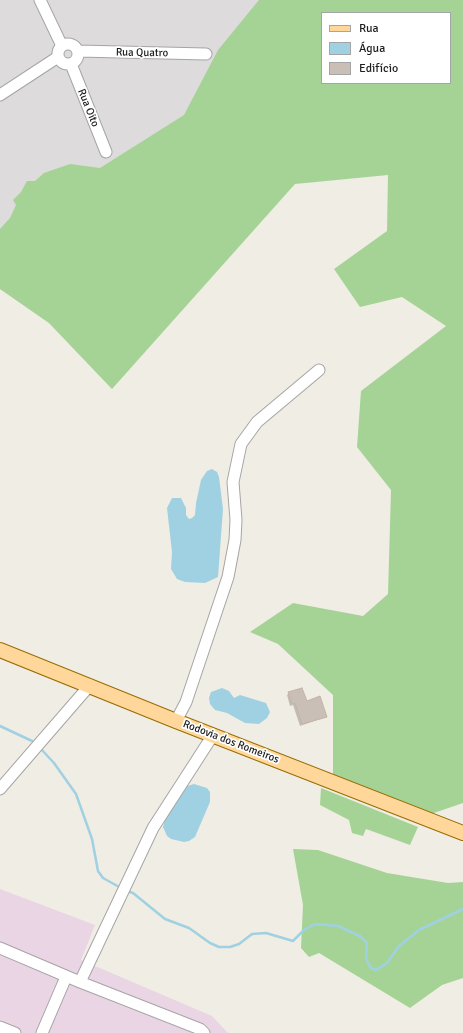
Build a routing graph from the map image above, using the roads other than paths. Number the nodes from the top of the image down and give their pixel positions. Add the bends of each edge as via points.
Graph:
1 (40, 0) edge
2 (62, 46) junction
3 (78, 51) junction
4 (206, 54) dead end
5 (58, 57) junction
6 (71, 64) junction
7 (0, 95) edge
8 (106, 152) dead end
9 (319, 370) dead end
10 (0, 650) edge
11 (90, 685) junction
12 (176, 721) junction
13 (213, 735) junction
14 (0, 789) edge
15 (463, 833) edge
16 (0, 948) edge
17 (66, 977) junction
18 (80, 982) junction
19 (0, 1027) edge
20 (15, 1033) edge
21 (42, 1033) edge
22 (204, 1033) edge

1 - 2 street
2 - 3 street via 71,45
2 - 5 street via 58,51
3 - 4 street, Rua Quatro
3 - 6 street via 76,61
5 - 6 street via 64,64
5 - 7 street
6 - 8 street, Rua Oito
9 - 12 street via 257,422 241,444 233,482 235,540 228,577 186,702
10 - 11 main road, Rodovia dos Romeiros
11 - 12 main road, Rodovia dos Romeiros
11 - 14 street
12 - 13 main road, Rodovia dos Romeiros
13 - 15 main road, Rodovia dos Romeiros
13 - 18 street via 153,828
16 - 17 street
17 - 18 street
17 - 21 street
18 - 22 street via 200,1029
19 - 20 street

